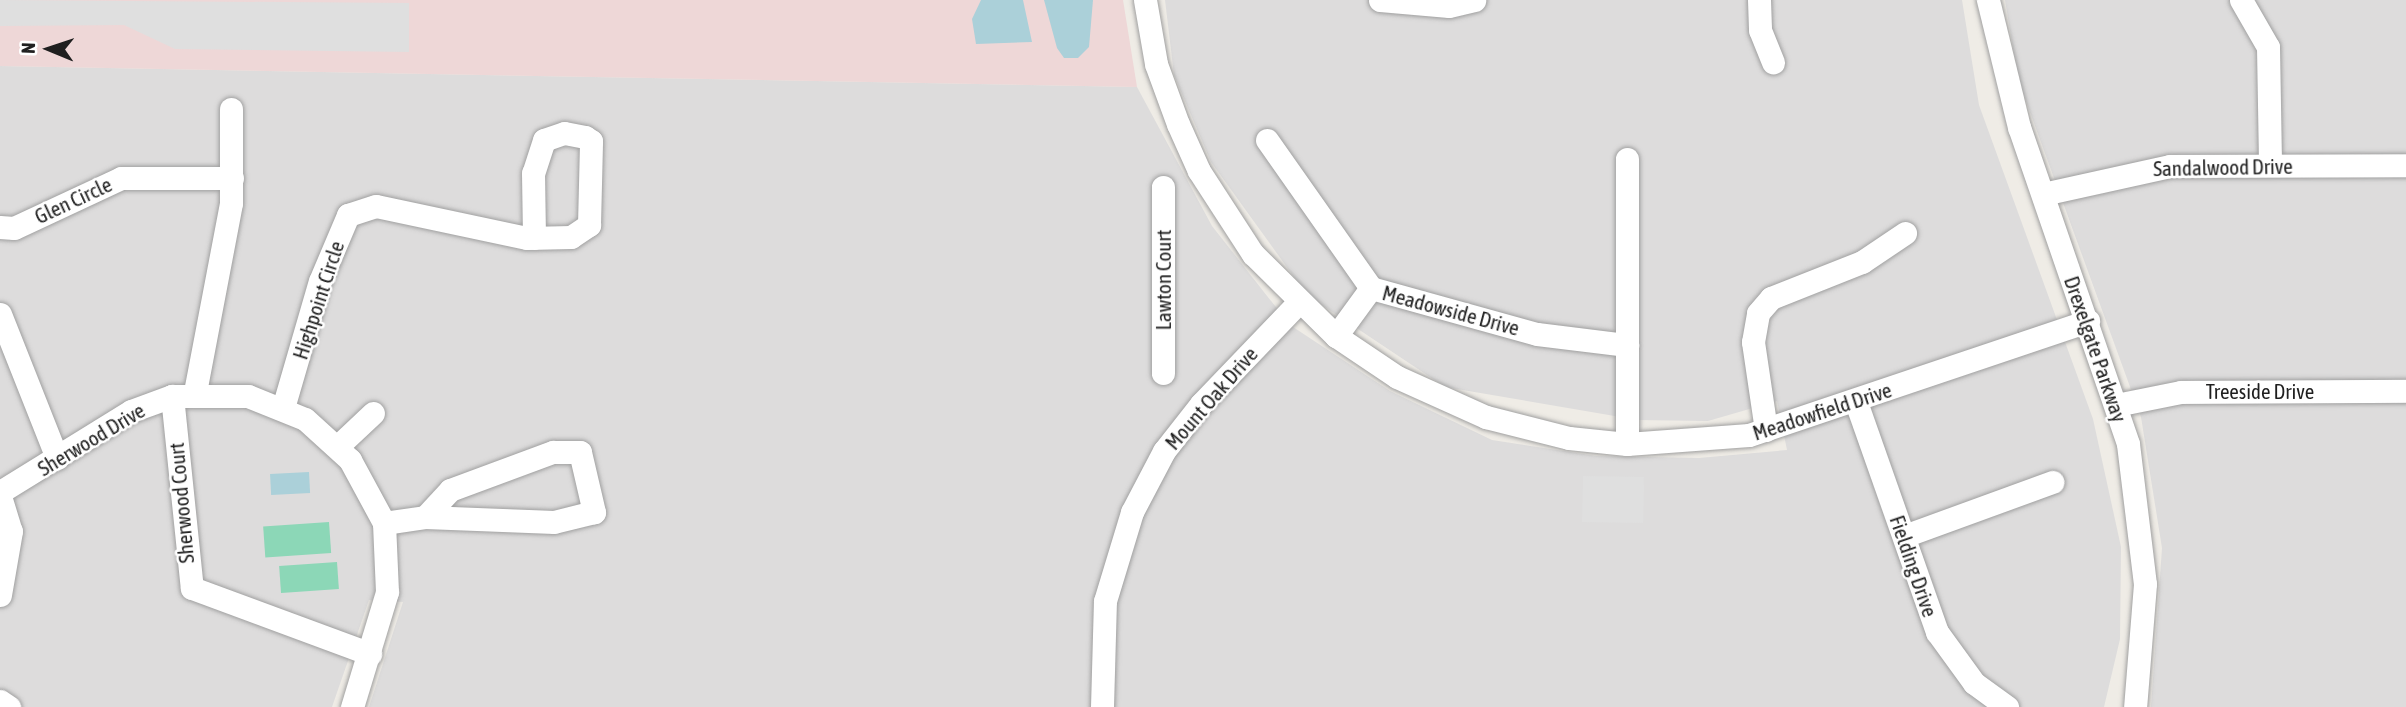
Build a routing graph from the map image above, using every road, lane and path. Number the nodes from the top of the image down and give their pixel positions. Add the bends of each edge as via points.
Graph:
1 (1145, 0) edge
2 (1380, 0) edge
3 (1474, 0) edge
4 (1759, 0) edge
5 (1988, 0) edge
6 (2241, 0) edge
7 (1773, 62) dead end
8 (231, 109) dead end
9 (1267, 140) dead end
10 (1627, 159) dead end
11 (2270, 165) junction
12 (2406, 165) edge
13 (232, 178) junction
14 (1163, 187) dead end
15 (2043, 194) junction
16 (0, 228) edge
17 (1905, 233) dead end
18 (534, 238) junction
19 (1371, 288) junction
20 (1298, 303) junction
21 (0, 314) edge
22 (2088, 321) junction
23 (1336, 336) junction
24 (1627, 345) junction
25 (1163, 373) dead end
26 (2406, 391) edge
27 (195, 393) junction
28 (172, 396) junction
29 (1856, 402) junction
30 (2116, 405) junction
31 (284, 408) junction
32 (373, 413) dead end
33 (1766, 430) junction
34 (1627, 444) junction
35 (338, 446) junction
36 (57, 458) junction
37 (2052, 482) dead end
38 (0, 494) edge
39 (425, 517) junction
40 (384, 523) junction
41 (1904, 536) junction
42 (0, 595) edge
43 (370, 653) junction
44 (0, 701) edge
45 (358, 705) edge
46 (9, 707) edge
47 (1102, 707) edge
48 (2007, 707) edge
49 (2135, 707) edge

1 - 20 street, Meadowfield Drive via 1156,64 1199,171 1253,254
2 - 3 street via 1449,6
4 - 7 street via 1760,30
5 - 15 street, Drexelgate Parkway via 2009,96
6 - 11 street via 2268,47
8 - 13 street
9 - 19 street, Meadowside Drive
10 - 24 street
11 - 12 street, Sandalwood Drive
11 - 15 street, Sandalwood Drive via 2152,168
13 - 16 street, Glen Circle via 121,178 14,228
13 - 27 street
14 - 25 street, Lawton Court
15 - 22 street, Drexelgate Parkway
17 - 33 street via 1863,262 1771,298 1758,313 1753,342
18 - 18 street, Highpoint Circle via 533,173 544,140 564,133 584,137 591,141 589,225 571,237
18 - 31 street, Highpoint Circle via 376,206 348,215 320,281
19 - 23 street
19 - 24 street, Meadowside Drive via 1537,334
20 - 23 street, Meadowfield Drive
20 - 47 street, Mount Oak Drive via 1201,404 1164,451 1132,512 1105,601
21 - 36 street
22 - 29 street, Meadowfield Drive
22 - 30 street, Drexelgate Parkway
23 - 34 street, Meadowfield Drive via 1397,377 1486,417 1569,438
24 - 34 street
26 - 30 street, Treeside Drive via 2180,392
27 - 28 street, Sherwood Drive
27 - 31 street, Sherwood Drive via 248,396
28 - 36 street, Sherwood Drive via 131,411
28 - 43 street, Sherwood Court via 192,588
29 - 33 street, Meadowfield Drive
29 - 41 street, Fielding Drive
30 - 49 street, Drexelgate Parkway via 2144,550 2144,647
31 - 35 street, Sherwood Drive
32 - 35 street
33 - 34 street, Meadowfield Drive via 1700,442
35 - 40 street, Sherwood Drive via 361,474
36 - 38 street, Sherwood Drive
37 - 41 street
38 - 42 street via 11,531
39 - 39 street via 450,490 553,452 580,452 594,512 554,522
39 - 40 street
40 - 43 street via 387,592
41 - 48 street, Fielding Drive via 1951,657
43 - 45 street
44 - 46 street

